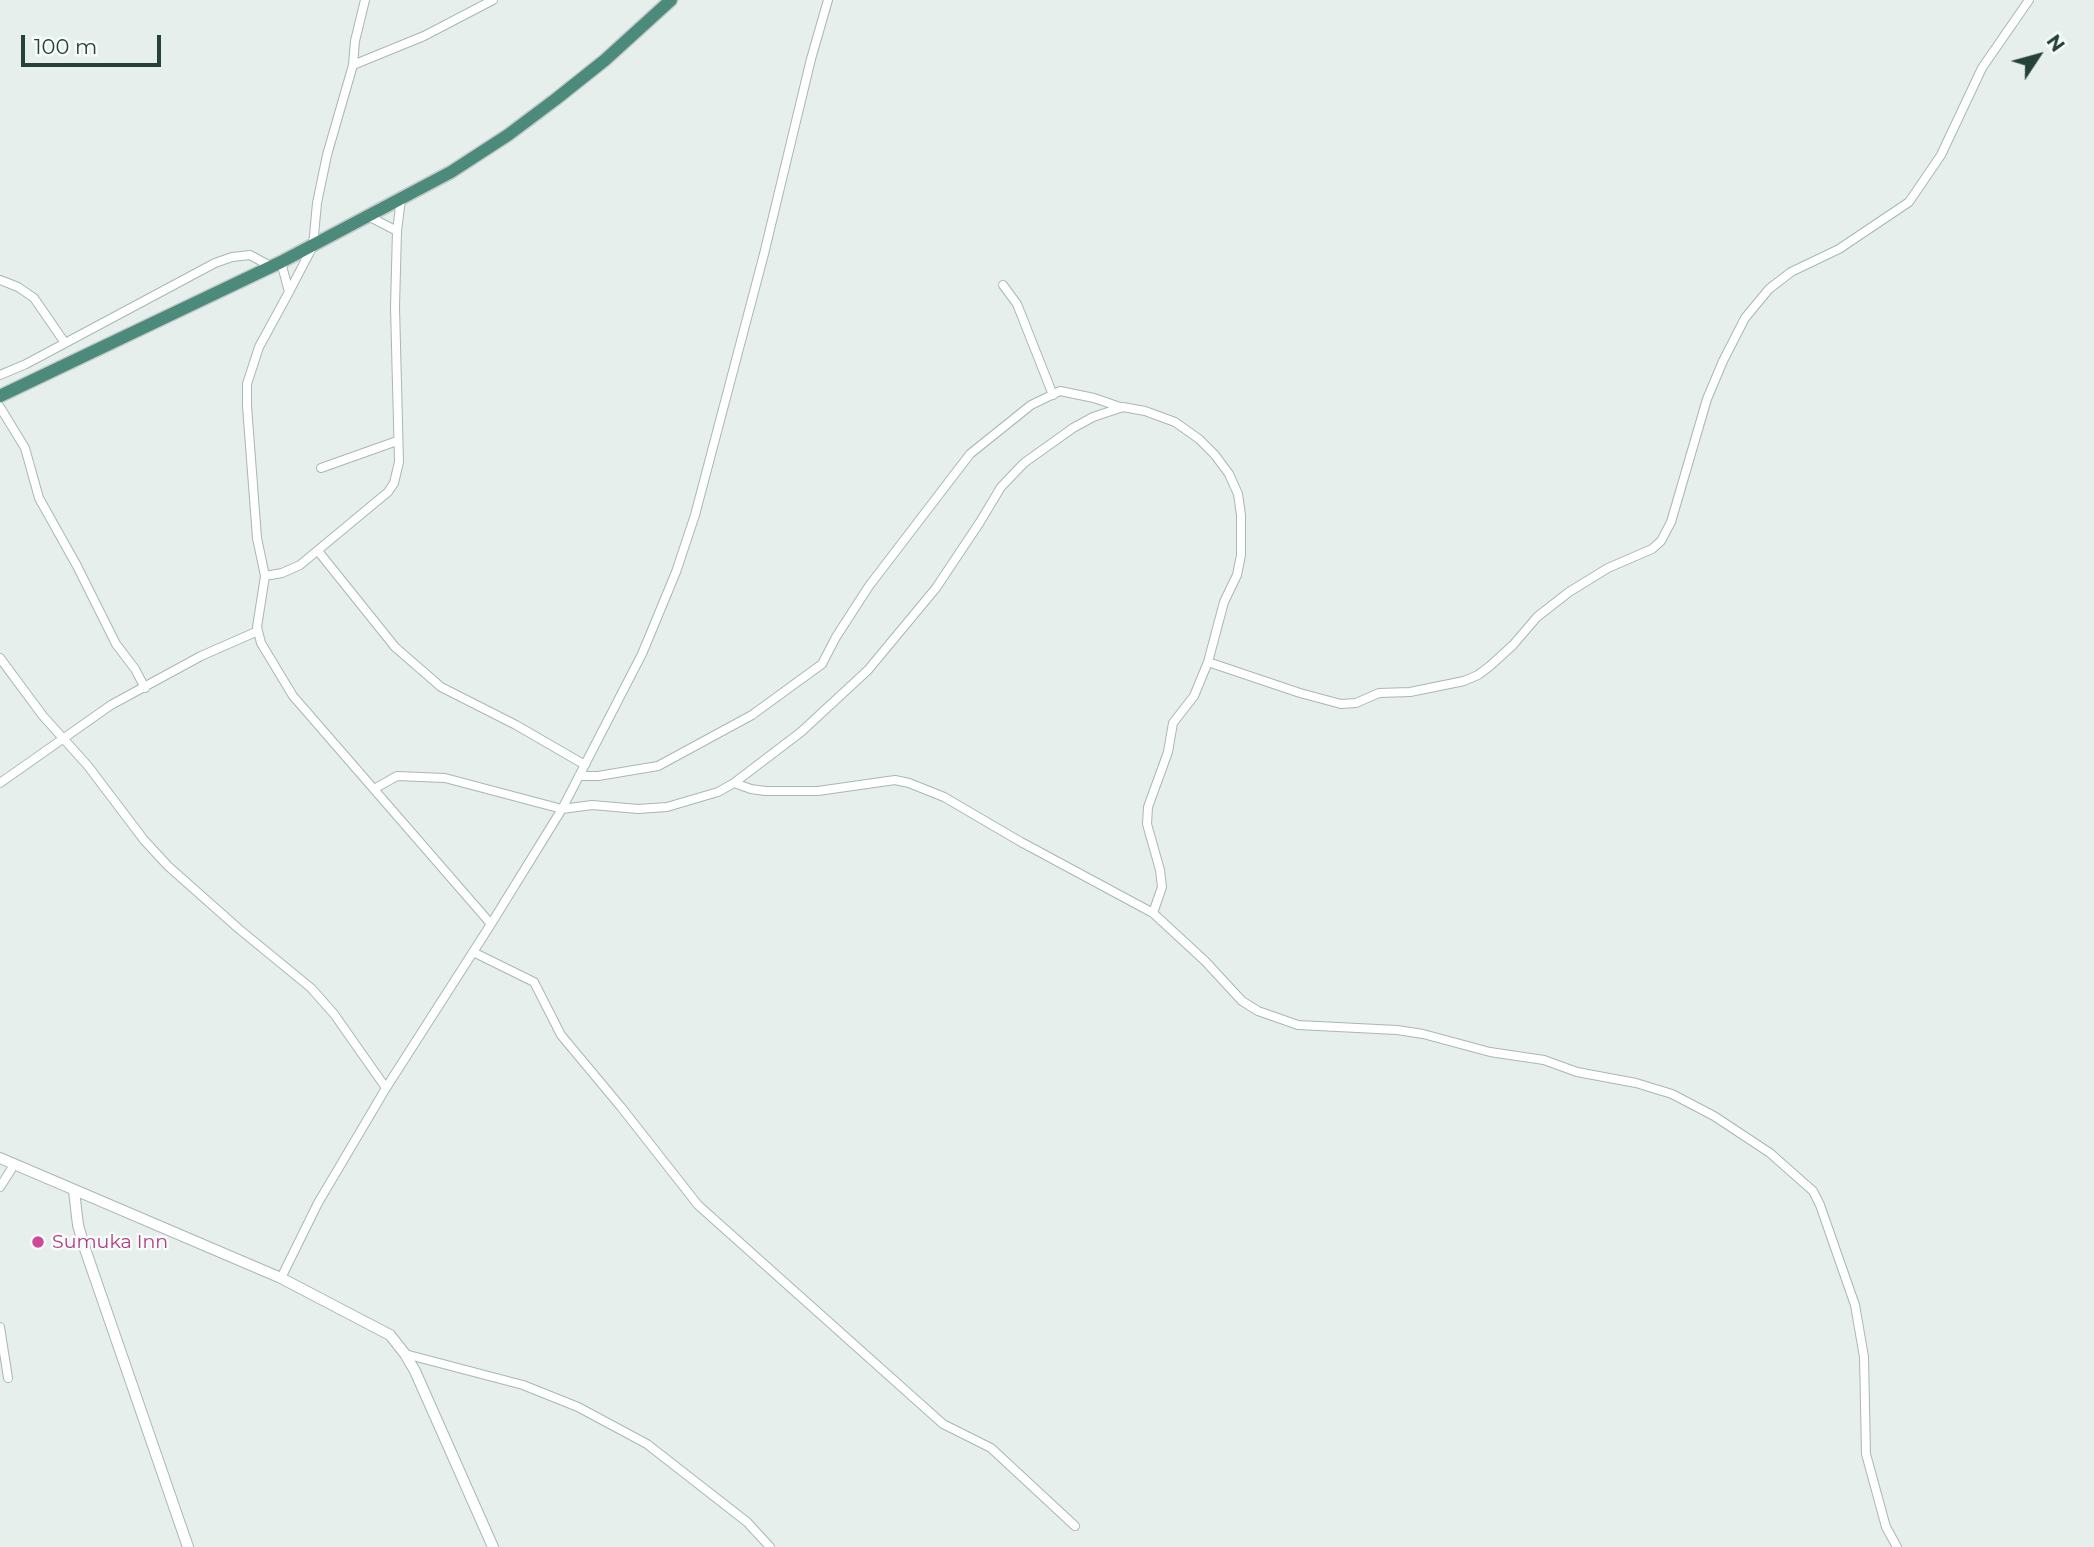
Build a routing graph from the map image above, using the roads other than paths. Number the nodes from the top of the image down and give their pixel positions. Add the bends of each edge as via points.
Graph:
1 (365, 0) edge
2 (493, 0) edge
3 (671, 0) edge
4 (828, 0) edge
5 (2029, 0) edge
6 (353, 65) junction
7 (401, 199) junction
8 (368, 216) junction
9 (397, 231) junction
10 (313, 246) junction
11 (276, 265) junction
12 (0, 280) edge
13 (1003, 285) dead end
14 (289, 292) junction
15 (65, 343) junction
16 (0, 375) edge
17 (1053, 395) junction
18 (0, 396) edge
19 (0, 407) edge
20 (1123, 407) junction
21 (397, 441) junction
22 (321, 468) dead end
23 (318, 551) junction
24 (265, 576) junction
25 (258, 631) junction
26 (0, 658) edge
27 (1208, 662) junction
28 (145, 688) junction
29 (63, 737) junction
30 (584, 765) junction
31 (579, 776) junction
32 (0, 783) edge
33 (734, 783) junction
34 (374, 789) junction
35 (562, 809) junction
36 (1153, 913) junction
37 (491, 924) junction
38 (473, 952) junction
39 (386, 1087) junction
40 (0, 1158) edge
41 (14, 1165) junction
42 (0, 1187) edge
43 (74, 1191) junction
44 (281, 1278) junction
45 (0, 1327) edge
46 (405, 1354) junction
47 (8, 1378) dead end
48 (1075, 1526) dead end
49 (188, 1547) edge
50 (493, 1547) edge
51 (770, 1547) edge
52 (1897, 1547) edge

1 - 6 street
2 - 6 street via 424,36
3 - 7 highway via 605,60 517,128
4 - 30 street via 695,515 642,654
5 - 27 street via 1982,68 1941,155 1909,202 1839,249 1791,272 1769,289 1745,318 1707,399 1671,522 1661,541 1569,592 1537,617 1490,666 1464,681 1379,693 1341,704
6 - 10 street via 327,155
7 - 8 highway
7 - 9 street
8 - 9 street
8 - 10 highway
9 - 21 street
10 - 11 highway
10 - 14 street
11 - 14 street
11 - 15 street via 250,255 215,263
11 - 18 highway
12 - 15 street via 34,298
13 - 17 street via 1017,304
14 - 24 street via 259,347 247,384 257,538
15 - 16 street
17 - 20 street via 1060,391
17 - 31 street via 1031,405 970,454 869,586 822,664 752,715 658,766
19 - 28 street via 25,449 39,498 116,644
20 - 27 street via 1175,422 1199,439 1229,474 1238,494 1241,555
20 - 33 street via 1073,428 1024,463 1001,487 936,588 868,670 801,732
21 - 22 street
21 - 23 street via 394,484
23 - 24 street via 291,569
23 - 30 street via 396,647 441,687
24 - 25 street
25 - 28 street
25 - 34 street via 293,696
26 - 29 street
27 - 36 street via 1194,696 1173,723 1148,807 1147,824 1162,887
28 - 29 street
29 - 32 street
29 - 39 street via 169,866 311,989
30 - 31 street
31 - 35 street
33 - 35 street via 667,807
33 - 36 street via 765,791 818,791 895,780 909,783 944,797
34 - 35 street via 397,776 445,778
34 - 37 street
35 - 37 street
36 - 52 street via 1242,1001 1258,1011 1298,1025 1423,1034 1657,1088 1736,1129 1797,1175 1820,1205 1850,1288 1864,1357 1866,1454 1883,1518
37 - 38 street
38 - 39 street
38 - 48 street via 534,982 561,1035 698,1205 943,1424 991,1448
39 - 44 street via 318,1203
40 - 41 street
41 - 42 street
41 - 43 street
43 - 44 street
43 - 49 street via 84,1246
44 - 46 street via 390,1335
45 - 47 street
46 - 50 street
46 - 51 street via 523,1385 578,1407 647,1444 747,1522

